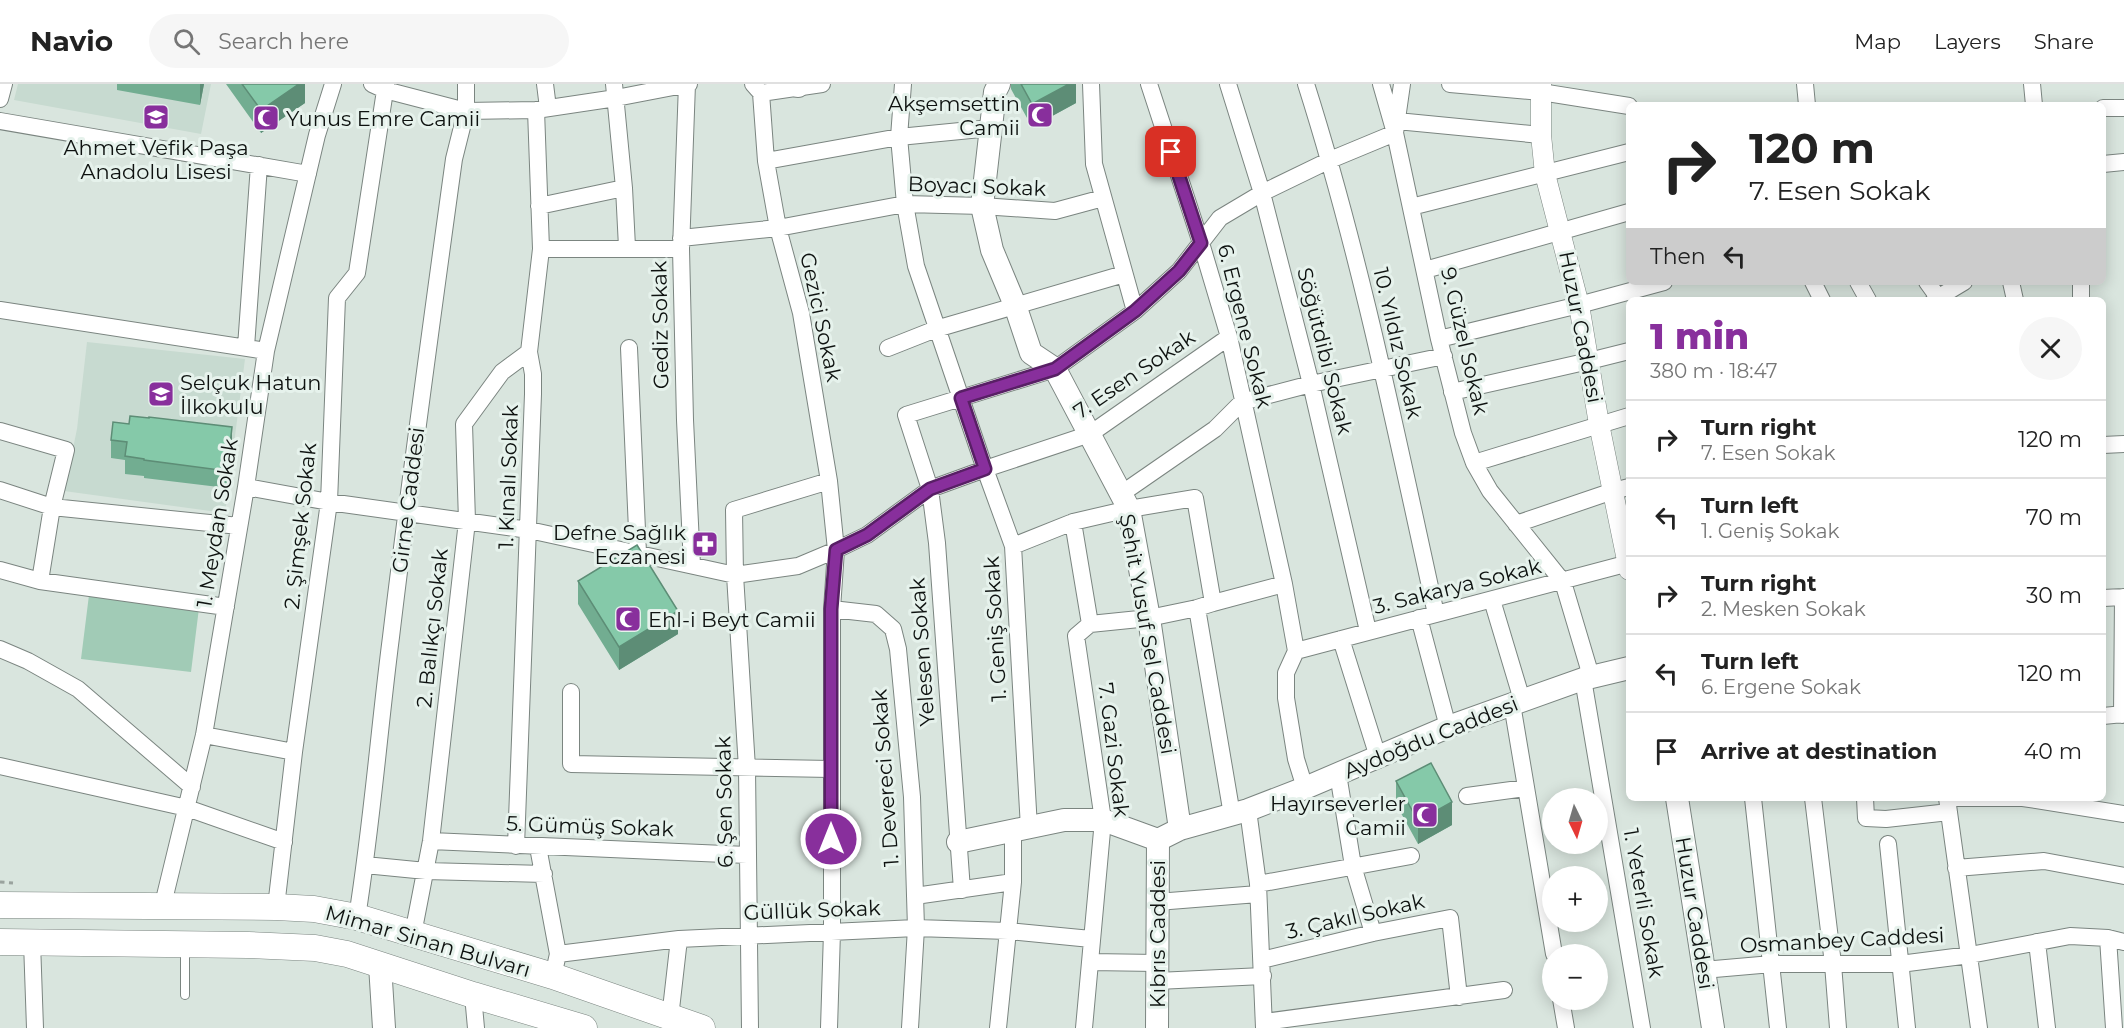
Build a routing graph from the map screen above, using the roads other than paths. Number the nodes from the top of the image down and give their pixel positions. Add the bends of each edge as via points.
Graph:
1 (4, 84) edge
2 (333, 84) edge
3 (466, 84) edge
4 (544, 84) edge
5 (688, 84) edge
6 (822, 84) edge
7 (903, 84) edge
8 (999, 84) edge
9 (1091, 84) edge
10 (1149, 84) edge
11 (1228, 84) edge
12 (1306, 84) edge
13 (1381, 84) edge
14 (1402, 84) edge
15 (1450, 84) edge
16 (1805, 84) edge
17 (2032, 84) edge
18 (798, 85) edge
19 (381, 86) edge
20 (1541, 88) edge
21 (757, 89) edge
22 (615, 91) edge
23 (0, 99) edge
24 (1807, 102) edge
25 (2034, 102) edge
26 (1626, 105) edge
27 (2106, 108) edge
28 (2124, 108) edge
29 (542, 109) junction
30 (466, 111) junction
31 (0, 121) edge
32 (1396, 127) junction
33 (991, 128) junction
34 (1541, 135) junction
35 (899, 137) junction
36 (1626, 153) edge
37 (1330, 160) junction
38 (766, 161) junction
39 (2124, 162) edge
40 (2106, 164) edge
41 (259, 165) junction
42 (308, 174) junction
43 (1545, 174) junction
44 (624, 188) junction
45 (1262, 193) junction
46 (1103, 198) junction
47 (905, 204) junction
48 (539, 206) junction
49 (982, 206) junction
50 (1411, 207) junction
51 (1626, 213) edge
52 (778, 228) junction
53 (1561, 231) junction
54 (681, 243) junction
55 (1201, 243) junction
56 (627, 247) junction
57 (541, 249) junction
58 (1425, 270) junction
59 (1124, 274) junction
60 (1654, 285) edge
61 (1959, 285) edge
62 (1940, 297) edge
63 (1015, 305) junction
64 (1579, 305) junction
65 (0, 310) edge
66 (1135, 311) junction
67 (936, 329) junction
68 (1229, 337) junction
69 (1440, 339) junction
70 (246, 347) junction
71 (630, 348) dead end
72 (888, 348) dead end
73 (266, 351) junction
74 (529, 352) junction
75 (1626, 352) edge
76 (1444, 356) junction
77 (1590, 362) junction
78 (1382, 368) junction
79 (1055, 369) junction
80 (1311, 384) junction
81 (1452, 392) junction
82 (961, 398) junction
83 (1242, 402) junction
84 (1626, 417) edge
85 (1599, 424) junction
86 (0, 431) edge
87 (1090, 434) junction
88 (2106, 444) edge
89 (2124, 444) edge
90 (1474, 463) junction
91 (985, 469) junction
92 (829, 481) junction
93 (246, 487) junction
94 (930, 489) junction
95 (1621, 489) edge
96 (0, 490) edge
97 (1125, 501) junction
98 (329, 502) junction
99 (51, 507) junction
100 (406, 512) junction
101 (467, 521) junction
102 (1073, 522) junction
103 (1516, 524) junction
104 (239, 526) junction
105 (529, 530) junction
106 (1626, 536) edge
107 (1013, 546) junction
108 (836, 550) junction
109 (638, 553) junction
110 (692, 565) junction
111 (1626, 566) edge
112 (0, 570) edge
113 (735, 576) junction
114 (40, 581) junction
115 (1563, 582) junction
116 (1284, 584) junction
117 (2124, 597) edge
118 (2106, 598) edge
119 (1492, 600) junction
120 (1205, 605) junction
121 (226, 607) junction
122 (831, 609) junction
123 (1436, 614) junction
124 (1149, 618) junction
125 (1419, 618) junction
126 (1090, 624) junction
127 (1368, 632) junction
128 (1341, 639) junction
129 (0, 649) edge
130 (1296, 651) junction
131 (1626, 669) edge
132 (1587, 677) junction
133 (571, 692) dead end
134 (1517, 702) junction
135 (2123, 715) edge
136 (2106, 716) edge
137 (1448, 727) junction
138 (204, 735) junction
139 (294, 752) junction
140 (1378, 757) junction
141 (0, 766) edge
142 (747, 768) junction
143 (831, 769) junction
144 (1338, 774) junction
145 (192, 787) junction
146 (1305, 788) junction
147 (1526, 788) junction
148 (1467, 796) dead end
149 (1677, 801) edge
150 (1753, 801) edge
151 (1813, 801) edge
152 (1865, 801) edge
153 (1991, 801) edge
154 (2064, 801) edge
155 (1948, 805) edge
156 (187, 808) junction
157 (1240, 812) junction
158 (2124, 814) edge
159 (1103, 820) junction
160 (1180, 829) junction
161 (1021, 830) junction
162 (1158, 840) junction
163 (431, 841) junction
164 (284, 842) junction
165 (958, 842) junction
166 (1888, 844) dead end
167 (516, 846) junction
168 (538, 847) junction
169 (747, 855) junction
170 (1411, 856) dead end
171 (365, 865) junction
172 (1353, 866) junction
173 (1956, 868) junction
174 (426, 871) junction
175 (544, 874) junction
176 (2124, 876) edge
177 (1013, 882) junction
178 (1258, 889) junction
179 (962, 890) junction
180 (915, 896) junction
181 (1157, 902) junction
182 (163, 904) junction
183 (0, 905) edge
184 (276, 907) junction
185 (357, 917) junction
186 (916, 928) junction
187 (1008, 931) junction
188 (832, 932) junction
189 (1373, 933) junction
190 (413, 934) junction
191 (750, 935) junction
192 (679, 939) junction
193 (1091, 939) junction
194 (2116, 940) edge
195 (0, 942) edge
196 (32, 942) junction
197 (2037, 942) junction
198 (184, 944) junction
199 (1552, 944) edge
200 (1970, 955) junction
201 (1089, 962) junction
202 (1772, 964) junction
203 (1833, 964) junction
204 (1900, 964) junction
205 (380, 965) junction
206 (556, 965) junction
207 (1263, 968) junction
208 (1703, 970) junction
209 (1157, 972) junction
210 (1504, 990) dead end
211 (185, 994) dead end
212 (473, 995) junction
213 (1459, 997) junction
214 (1563, 1010) edge
215 (670, 1018) junction
216 (560, 1025) edge
217 (1264, 1025) edge
218 (35, 1028) edge
219 (384, 1028) edge
220 (476, 1028) edge
221 (584, 1028) edge
222 (702, 1028) edge
223 (750, 1028) edge
224 (829, 1028) edge
225 (910, 1028) edge
226 (998, 1028) edge
227 (1084, 1028) edge
228 (1157, 1028) edge
229 (1566, 1028) edge
230 (1642, 1028) edge
231 (1713, 1028) edge
232 (1778, 1028) edge
233 (1838, 1028) edge
234 (1907, 1028) edge
235 (1979, 1028) edge
236 (2047, 1028) edge
237 (2114, 1028) edge

1 - 23 street
2 - 42 street, 1. Meydan Sokak
3 - 30 street, Girne Caddesi
4 - 29 street, 1. Kınalı Sokak
5 - 22 street
5 - 54 street, Gediz Sokak
6 - 18 street
7 - 35 street, 1. Geniş Sokak
8 - 33 main road, Şehit Yusuf Sel Caddesi
9 - 46 street via 1094,165
10 - 55 street, 6. Ergene Sokak
11 - 45 street, Söğütdibi Sokak
12 - 37 street, 10. Yıldız Sokak
13 - 32 street, 9. Güzel Sokak
14 - 32 street
15 - 20 street
16 - 24 street
17 - 25 street
18 - 21 street
19 - 30 street
19 - 98 street, 2. Şimşek Sokak via 357,273 337,298
20 - 26 street
20 - 34 street, Huzur Caddesi
21 - 38 street, Gezici Sokak
22 - 29 street
22 - 44 street
27 - 28 street
29 - 30 street
29 - 48 street, 1. Kınalı Sokak
30 - 100 street, Girne Caddesi via 454,159
31 - 41 street
32 - 34 street
32 - 37 street
32 - 50 street, 9. Güzel Sokak
33 - 35 street
33 - 49 main road, Şehit Yusuf Sel Caddesi
34 - 43 street, Huzur Caddesi
35 - 38 street
35 - 47 street, 1. Geniş Sokak
36 - 43 street
37 - 45 street
37 - 78 street, 10. Yıldız Sokak
38 - 52 street, Gezici Sokak
39 - 40 street
41 - 42 street
41 - 70 street
42 - 73 street, 1. Meydan Sokak
43 - 50 street
43 - 53 street, Huzur Caddesi
44 - 48 street
44 - 56 street
45 - 55 street via 1220,218
45 - 80 street, Söğütdibi Sokak
46 - 49 street, Boyacı Sokak via 1055,211
46 - 59 street
47 - 49 street, Boyacı Sokak
47 - 52 street, Boyacı Sokak
47 - 67 street, 1. Geniş Sokak via 916,266
48 - 57 street, 1. Kınalı Sokak
49 - 63 main road, Şehit Yusuf Sel Caddesi via 992,250
50 - 58 street, 9. Güzel Sokak
51 - 53 street
52 - 54 street, Boyacı Sokak
52 - 92 street, Gezici Sokak via 801,313
53 - 58 street
53 - 64 street, Huzur Caddesi
54 - 56 street, Boyacı Sokak
54 - 110 street, Gediz Sokak
55 - 66 street via 1179,271
55 - 68 street, 6. Ergene Sokak
56 - 57 street, Boyacı Sokak
57 - 74 street, 1. Kınalı Sokak
58 - 69 street, 9. Güzel Sokak
59 - 63 street
59 - 66 street
60 - 64 street
61 - 62 street
63 - 67 street
63 - 79 main road, Şehit Yusuf Sel Caddesi via 1031,353
64 - 69 street
64 - 77 street, Huzur Caddesi
65 - 70 street
66 - 79 street
67 - 72 street
67 - 82 street, 1. Geniş Sokak
68 - 83 street, 6. Ergene Sokak
68 - 87 street, 7. Esen Sokak
69 - 76 street, 9. Güzel Sokak
70 - 73 street
71 - 109 street
73 - 93 street, 1. Meydan Sokak
74 - 101 street, 2. Balıkçı Sokak via 502,372 464,424
74 - 105 street, 1. Kınalı Sokak via 533,394
75 - 77 street
76 - 78 street
76 - 81 street, 9. Güzel Sokak
77 - 81 street
77 - 85 street, Huzur Caddesi
78 - 80 street
78 - 123 street, 10. Yıldız Sokak
79 - 82 street
79 - 87 main road, Şehit Yusuf Sel Caddesi
80 - 83 street
80 - 127 street, Söğütdibi Sokak
81 - 90 street, 9. Güzel Sokak
82 - 91 street, 1. Geniş Sokak
82 - 94 street, Yelesen Sokak via 906,415
83 - 97 street via 1215,429
83 - 116 street, 6. Ergene Sokak
84 - 85 street
85 - 90 street
85 - 95 street, Huzur Caddesi
86 - 99 street via 66,450
87 - 91 street, 7. Esen Sokak
87 - 97 main road, Şehit Yusuf Sel Caddesi
88 - 89 street
90 - 103 street, 9. Güzel Sokak via 1490,492
91 - 94 street, 7. Esen Sokak
91 - 107 street, 1. Geniş Sokak
92 - 108 street, Gezici Sokak
92 - 113 street, 6. Şen Sokak via 734,510
93 - 98 street
93 - 104 street, 1. Meydan Sokak
94 - 108 street, 7. Esen Sokak via 867,535
94 - 165 street, Yelesen Sokak
95 - 103 street
95 - 106 street, Huzur Caddesi
96 - 99 street
97 - 102 street
97 - 120 street via 1195,498
97 - 124 main road, Şehit Yusuf Sel Caddesi
98 - 100 street
98 - 139 street, 2. Şimşek Sokak
99 - 104 street
99 - 114 street
100 - 101 street
100 - 171 street, Girne Caddesi
101 - 105 street
101 - 163 street, 2. Balıkçı Sokak
102 - 107 street
102 - 126 street
103 - 115 street, 9. Güzel Sokak
104 - 121 street, 1. Meydan Sokak
105 - 109 street
105 - 167 street, 1. Kınalı Sokak
107 - 161 street, 1. Geniş Sokak
108 - 113 street, 7. Esen Sokak via 798,566
108 - 122 street, Gezici Sokak
109 - 110 street
110 - 113 street
111 - 115 street, 3. Sakarya Sokak
112 - 114 street
113 - 142 street, 6. Şen Sokak
114 - 121 street
115 - 119 street, 3. Sakarya Sokak
115 - 132 street, 1. Yeterli Sokak
116 - 120 street
116 - 130 street, 6. Ergene Sokak
117 - 118 street
117 - 135 street
119 - 123 street, 3. Sakarya Sokak
119 - 134 street
120 - 124 street
120 - 157 street
121 - 138 street, 1. Meydan Sokak
122 - 143 street, Gezici Sokak
122 - 180 street, 1. Devereci Sokak via 876,615 893,629 912,797
123 - 125 street, 3. Sakarya Sokak
124 - 126 street
124 - 160 main road, Şehit Yusuf Sel Caddesi
125 - 127 street, 3. Sakarya Sokak
125 - 137 street
126 - 159 street, 7. Gazi Sokak via 1076,636
127 - 128 street, 3. Sakarya Sokak
128 - 130 street, 3. Sakarya Sokak
128 - 140 street
129 - 145 street via 78,688
130 - 146 street, 6. Ergene Sokak via 1286,673 1286,698
131 - 132 main road, Aydoğdu Caddesi
132 - 134 main road, Aydoğdu Caddesi
132 - 230 street, 1. Yeterli Sokak
133 - 142 street via 571,764
134 - 137 main road, Aydoğdu Caddesi
134 - 147 street
135 - 136 street
137 - 140 main road, Aydoğdu Caddesi
138 - 139 street
138 - 145 street, 1. Meydan Sokak
139 - 164 street, 2. Şimşek Sokak
140 - 144 main road, Aydoğdu Caddesi
141 - 156 street
142 - 143 street
142 - 169 street, 6. Şen Sokak
143 - 188 street, Gezici Sokak
144 - 146 main road, Aydoğdu Caddesi
144 - 172 street
145 - 156 street, 1. Meydan Sokak
146 - 157 main road, Aydoğdu Caddesi
147 - 148 street
147 - 199 street
149 - 208 main road, Huzur Caddesi
150 - 202 street
151 - 203 street
152 - 155 street via 1866,818 1886,819
153 - 155 street
154 - 158 street
155 - 173 street
156 - 164 street
156 - 182 street, 1. Meydan Sokak
157 - 160 main road, Aydoğdu Caddesi
157 - 178 street
159 - 161 main road via 1065,819
159 - 162 main road
159 - 193 street, 7. Gazi Sokak
160 - 162 main road, Aydoğdu Caddesi
161 - 165 main road
161 - 177 street, 1. Geniş Sokak
162 - 181 main road, Kıbrıs Caddesi
163 - 167 street, 5. Gümüş Sokak
163 - 174 street, 2. Balıkçı Sokak
164 - 184 street, 2. Şimşek Sokak
165 - 179 street, Yelesen Sokak
166 - 204 street
167 - 168 street, 5. Gümüş Sokak
168 - 169 street, 5. Gümüş Sokak
168 - 175 street
169 - 191 street, 6. Şen Sokak
170 - 172 street
171 - 174 street
171 - 185 street, Girne Caddesi
172 - 178 street
172 - 189 street
173 - 176 street via 2044,861
173 - 200 street
174 - 175 street
174 - 190 street, 2. Balıkçı Sokak
175 - 206 street
177 - 179 street
177 - 187 street, 1. Geniş Sokak
178 - 181 street
178 - 207 street
179 - 180 street
180 - 186 street, 1. Devereci Sokak
181 - 209 main road, Kıbrıs Caddesi
182 - 183 main road, Mimar Sinan Bulvarı
182 - 184 main road, Mimar Sinan Bulvarı
184 - 185 main road, Mimar Sinan Bulvarı
185 - 190 main road, Mimar Sinan Bulvarı
186 - 187 street, Güllük Sokak
186 - 188 street, Güllük Sokak
186 - 225 street, 1. Devereci Sokak
187 - 193 street, Güllük Sokak
187 - 226 street, 1. Geniş Sokak
188 - 191 street, Güllük Sokak
188 - 224 street, Gezici Sokak
189 - 207 street, 3. Çakıl Sokak
189 - 213 street, 3. Çakıl Sokak via 1450,918
190 - 206 main road, Mimar Sinan Bulvarı
191 - 192 street, Güllük Sokak
191 - 223 street, 6. Şen Sokak
192 - 206 street, Güllük Sokak
192 - 215 street
193 - 201 street, 7. Gazi Sokak
194 - 197 street, Osmanbey Caddesi via 2070,936
194 - 237 street
195 - 196 main road, Mimar Sinan Bulvarı
196 - 198 main road, Mimar Sinan Bulvarı
196 - 218 street
197 - 200 street, Osmanbey Caddesi
197 - 236 street
198 - 205 main road, Mimar Sinan Bulvarı via 315,948
198 - 211 lane
200 - 204 street, Osmanbey Caddesi
200 - 235 street
201 - 209 street, 3. Çakıl Sokak
201 - 227 street, 7. Gazi Sokak
202 - 203 street, Osmanbey Caddesi
202 - 208 street, Osmanbey Caddesi
202 - 232 street
203 - 204 street, Osmanbey Caddesi
203 - 233 street
204 - 234 street
205 - 212 main road, Mimar Sinan Bulvarı
205 - 219 main road
206 - 215 main road, Mimar Sinan Bulvarı
207 - 209 street, 3. Çakıl Sokak
207 - 217 street
208 - 231 main road, Huzur Caddesi
209 - 228 main road, Kıbrıs Caddesi
210 - 213 street
212 - 216 main road, Mimar Sinan Bulvarı
212 - 220 street
213 - 217 street
214 - 229 street
215 - 222 main road, Mimar Sinan Bulvarı
216 - 221 main road, Mimar Sinan Bulvarı

